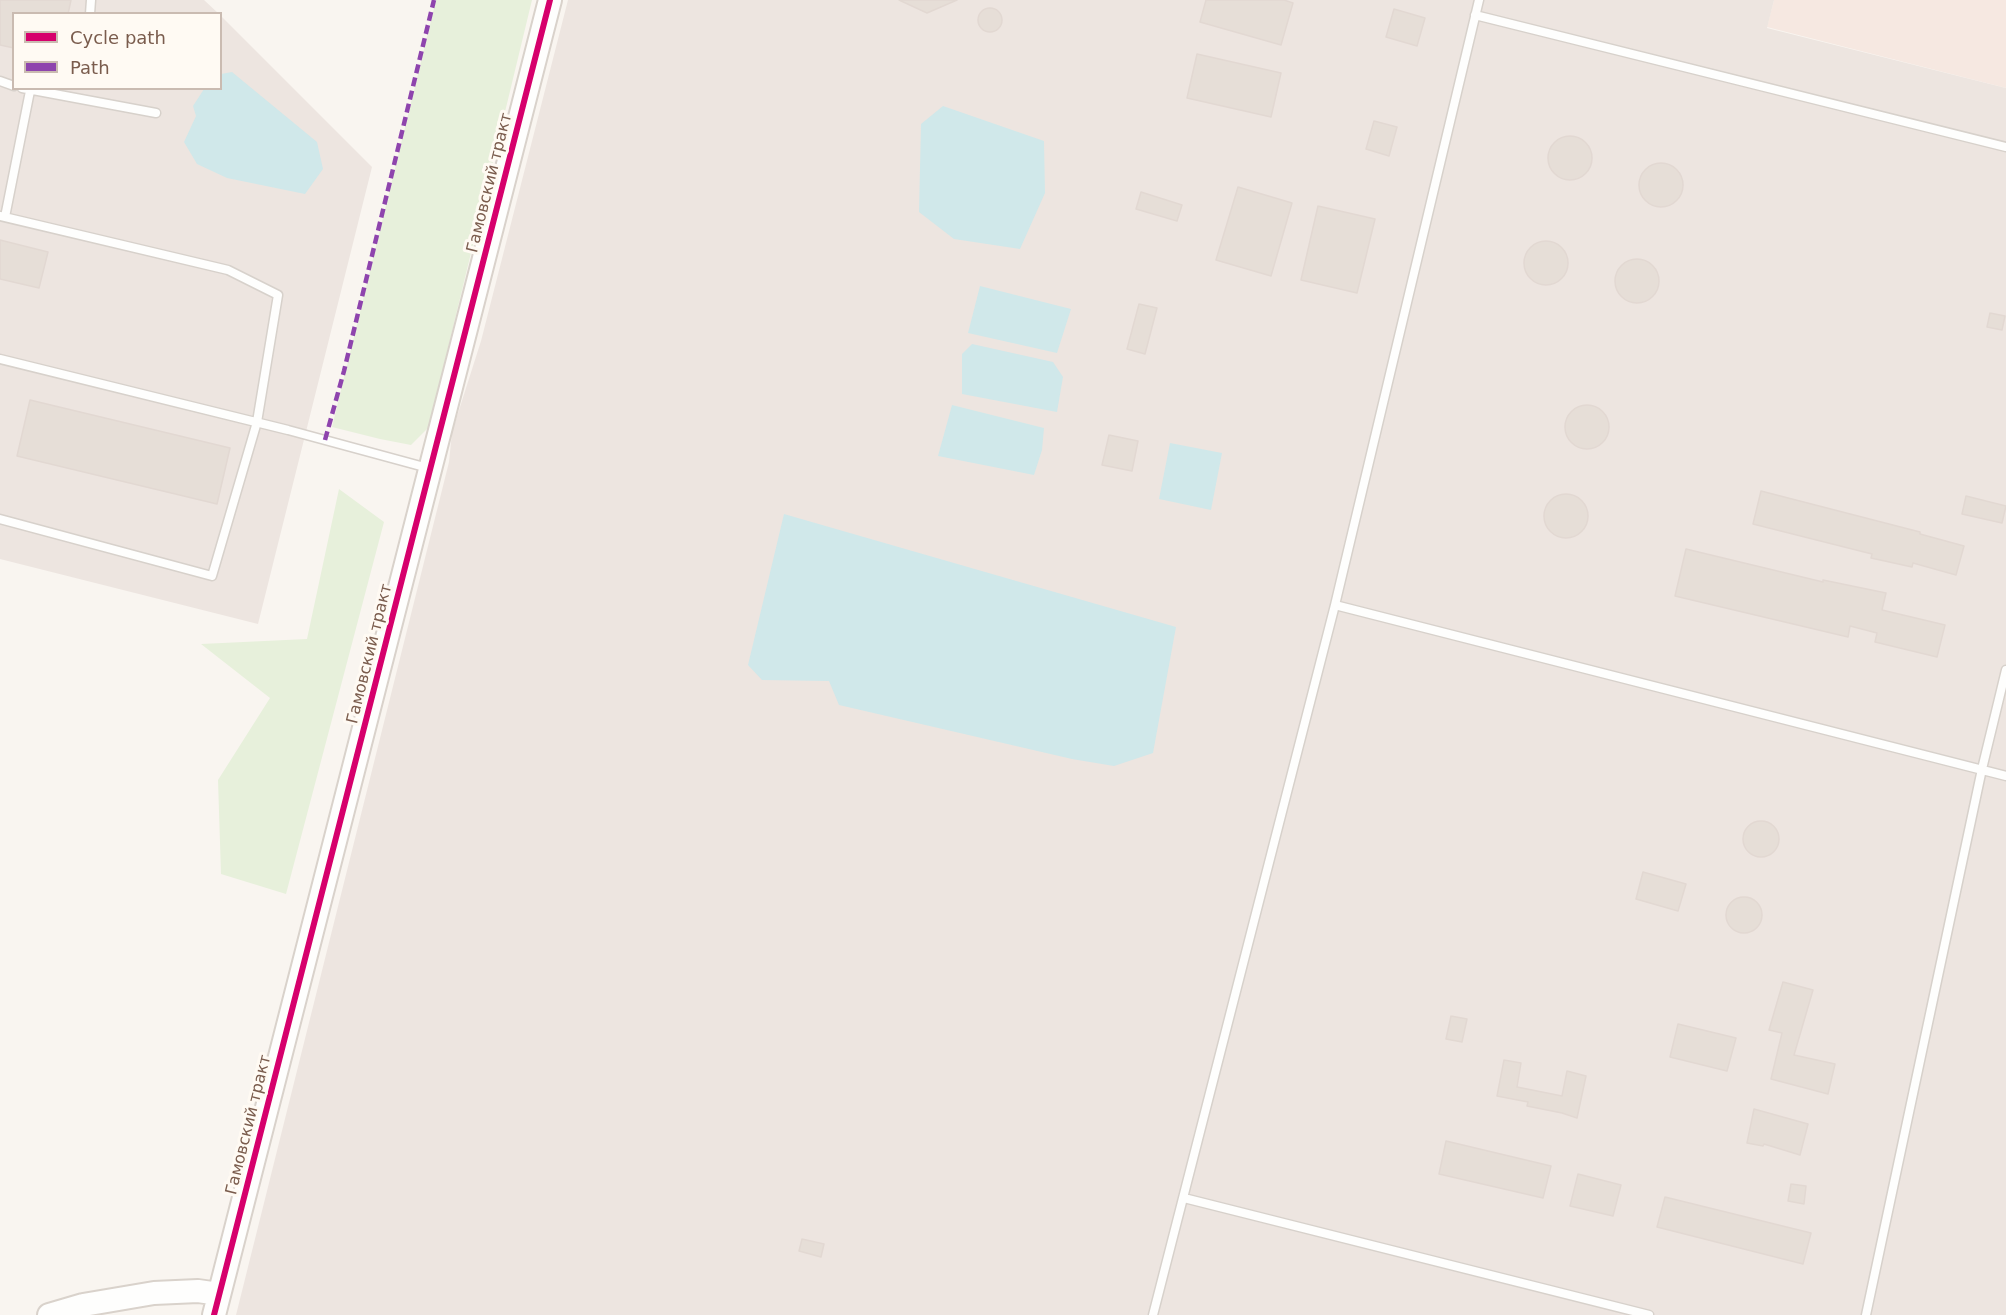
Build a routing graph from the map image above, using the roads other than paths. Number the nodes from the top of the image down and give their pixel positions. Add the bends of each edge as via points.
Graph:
1 (550, 0) edge
2 (1479, 0) edge
3 (1475, 15) junction
4 (26, 90) edge
5 (156, 113) dead end
6 (2006, 147) edge
7 (3, 217) edge
8 (0, 359) edge
9 (257, 422) junction
10 (432, 469) junction
11 (0, 519) edge
12 (1335, 605) junction
13 (2006, 670) edge
14 (1982, 769) junction
15 (2006, 776) edge
16 (1184, 1198) junction
17 (217, 1305) edge
18 (49, 1315) edge
19 (1153, 1315) edge
20 (1649, 1315) edge
21 (1866, 1315) edge

1 - 10 street, Гамовский тракт
2 - 3 lane
3 - 6 lane
3 - 12 lane
4 - 5 lane
4 - 7 lane
7 - 9 lane via 228,270 278,295
8 - 9 lane
9 - 10 lane
9 - 11 lane via 212,576
10 - 17 street, Гамовский тракт
12 - 14 lane
12 - 16 lane
13 - 14 lane
14 - 15 lane
14 - 21 lane
16 - 19 lane
16 - 20 lane
17 - 18 street, Гамовский тракт via 198,1291 154,1293 101,1301

